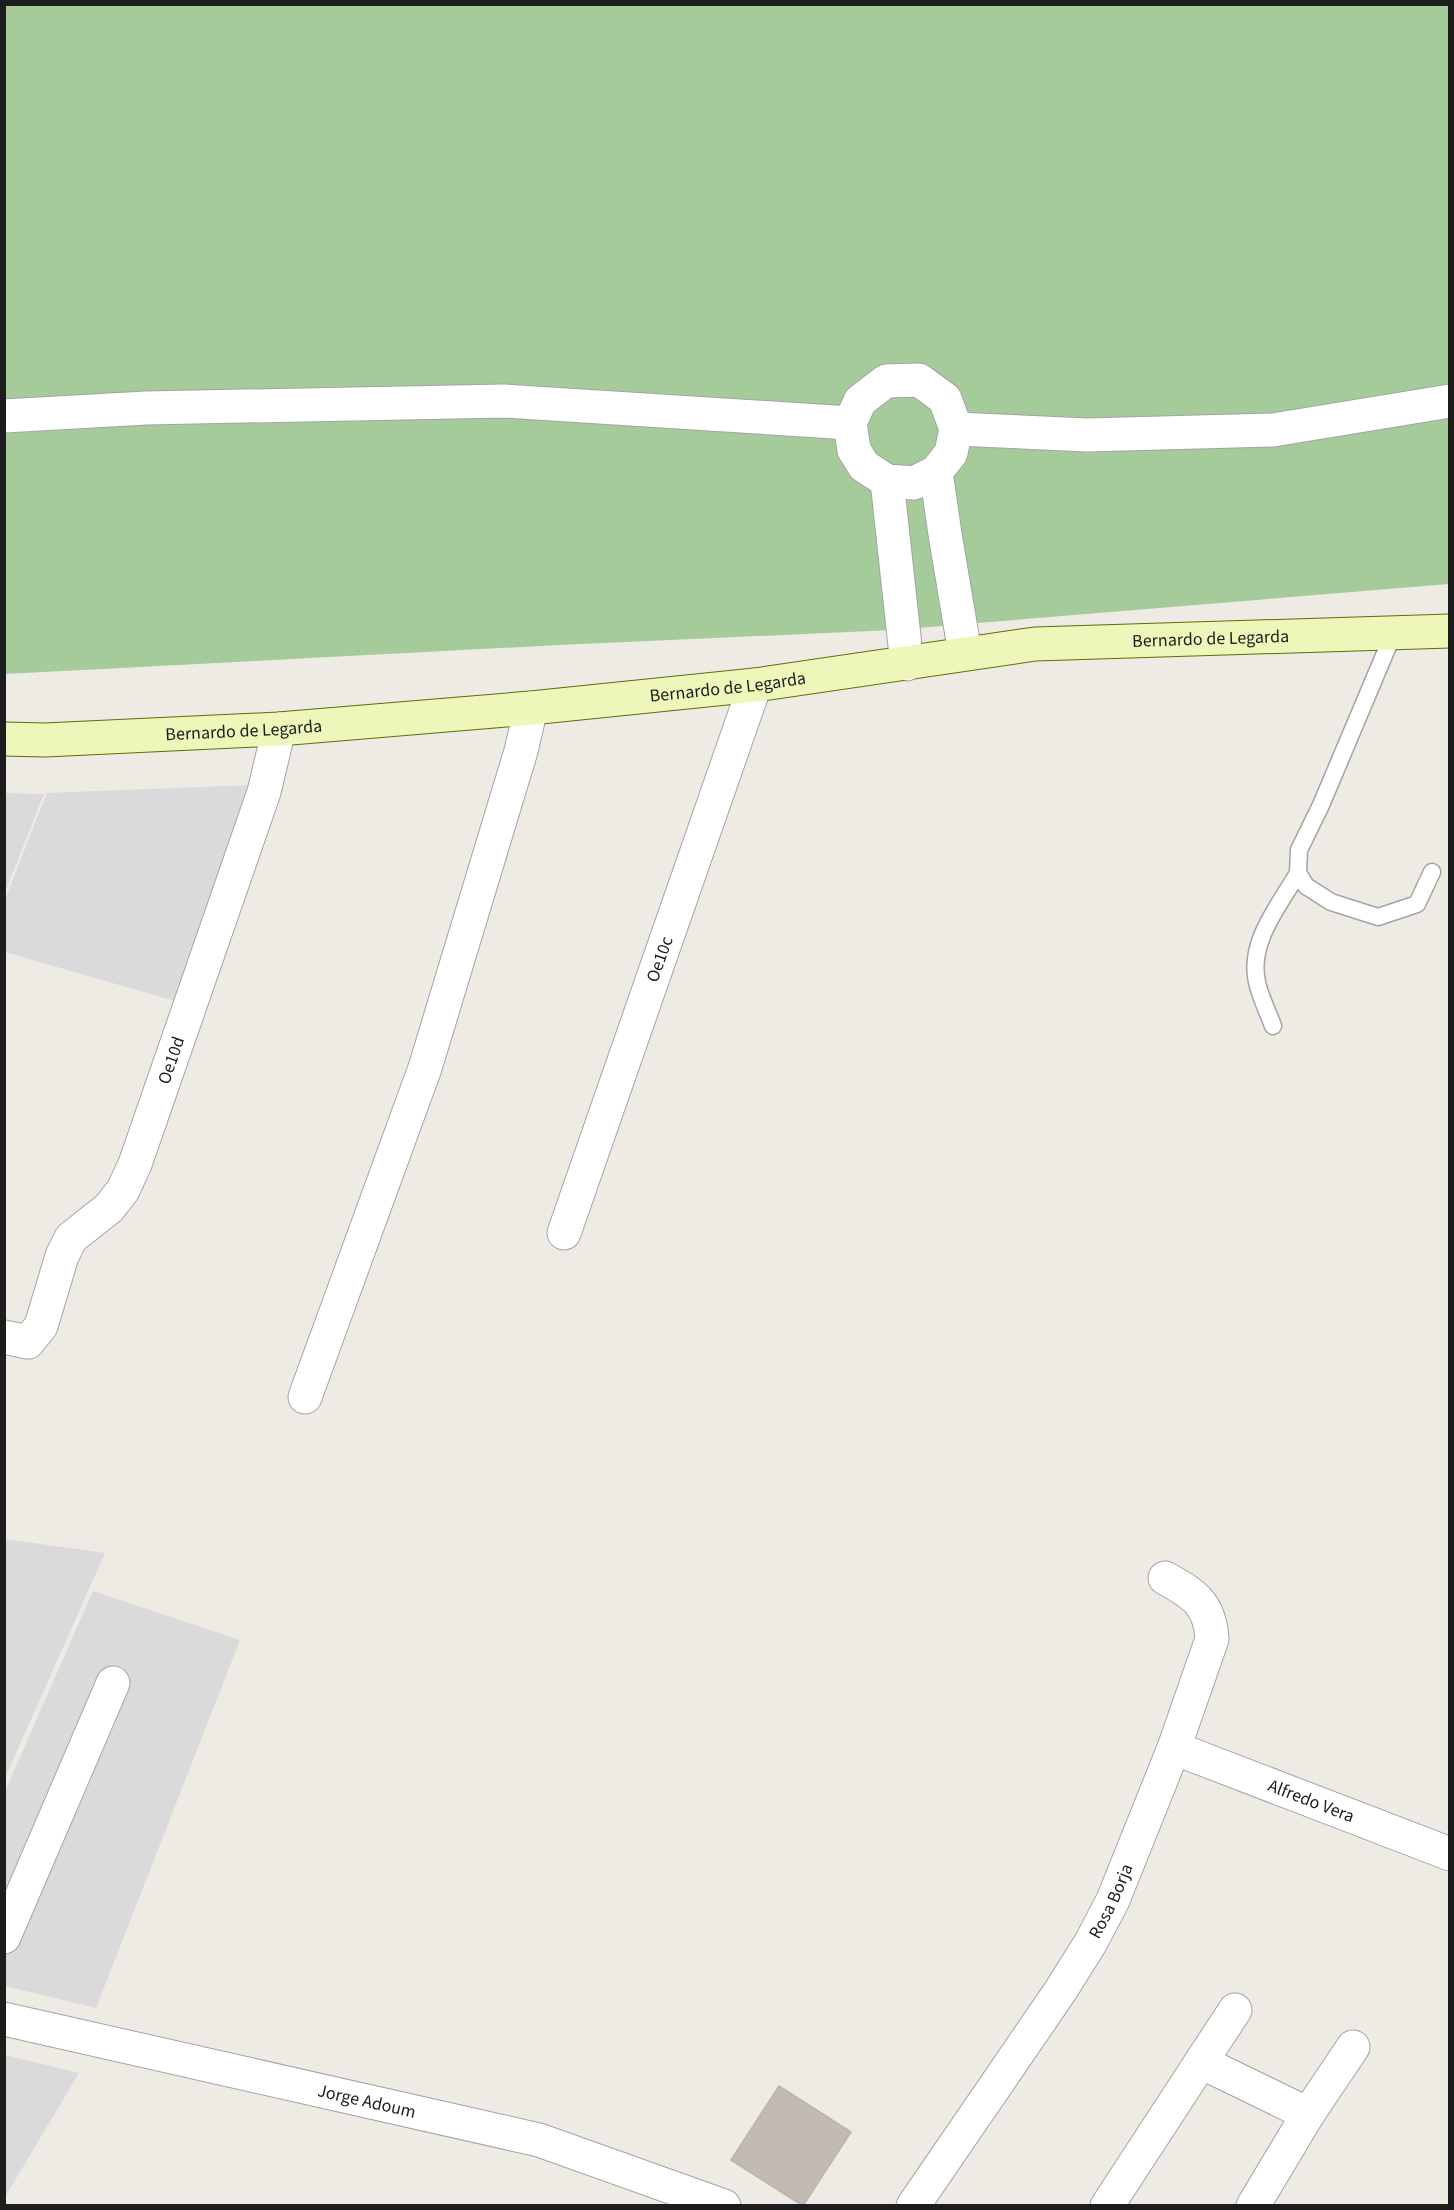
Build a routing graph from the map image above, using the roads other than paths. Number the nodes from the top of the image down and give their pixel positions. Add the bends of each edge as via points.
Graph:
1 (1449, 401) edge
2 (4, 416) edge
3 (850, 423) junction
4 (956, 429) junction
5 (936, 472) junction
6 (887, 481) junction
7 (1449, 631) edge
8 (1394, 632) junction
9 (965, 653) junction
10 (907, 664) junction
11 (754, 685) junction
12 (531, 708) junction
13 (279, 729) junction
14 (4, 739) edge
15 (1432, 872) dead end
16 (1298, 873) junction
17 (1273, 1026) dead end
18 (564, 1233) dead end
19 (4, 1337) edge
20 (305, 1397) dead end
21 (1165, 1578) dead end
22 (112, 1683) dead end
23 (1174, 1748) junction
24 (1449, 1854) edge
25 (4, 1937) edge
26 (1235, 2010) dead end
27 (4, 2019) edge
28 (1353, 2047) dead end
29 (1201, 2062) junction
30 (1308, 2114) junction
31 (724, 2205) edge
32 (913, 2205) edge
33 (1107, 2205) edge
34 (1254, 2205) edge

1 - 4 street via 1273,430 1087,435
2 - 3 street via 146,408 504,401
3 - 4 street via 860,401 886,381 919,380 945,399
3 - 6 street via 854,450 864,466
4 - 5 street via 951,453
5 - 6 street via 914,483
5 - 9 street
6 - 10 street
7 - 8 street, Bernardo de Legarda
8 - 9 street, Bernardo de Legarda via 1035,644
8 - 16 lane via 1299,850
9 - 10 street, Bernardo de Legarda
10 - 11 street, Bernardo de Legarda
11 - 12 street, Bernardo de Legarda
11 - 18 street, Oe10c
12 - 13 street, Bernardo de Legarda
12 - 20 street via 425,1068
13 - 14 street, Bernardo de Legarda
13 - 19 street, Oe10d via 264,792 135,1164 109,1208 71,1239 41,1326 28,1342
15 - 16 lane via 1417,904 1378,917 1331,902 1306,886
16 - 17 lane via 1256,948 1257,981
21 - 23 street, Rosa Borja via 1191,1592 1204,1607 1211,1622 1212,1639
22 - 25 street
23 - 24 street, Alfredo Vera
23 - 32 street, Rosa Borja via 1113,1900 1091,1942
26 - 29 street
27 - 31 street, Jorge Adoum via 539,2140
28 - 30 street
29 - 30 street
29 - 33 street
30 - 34 street

